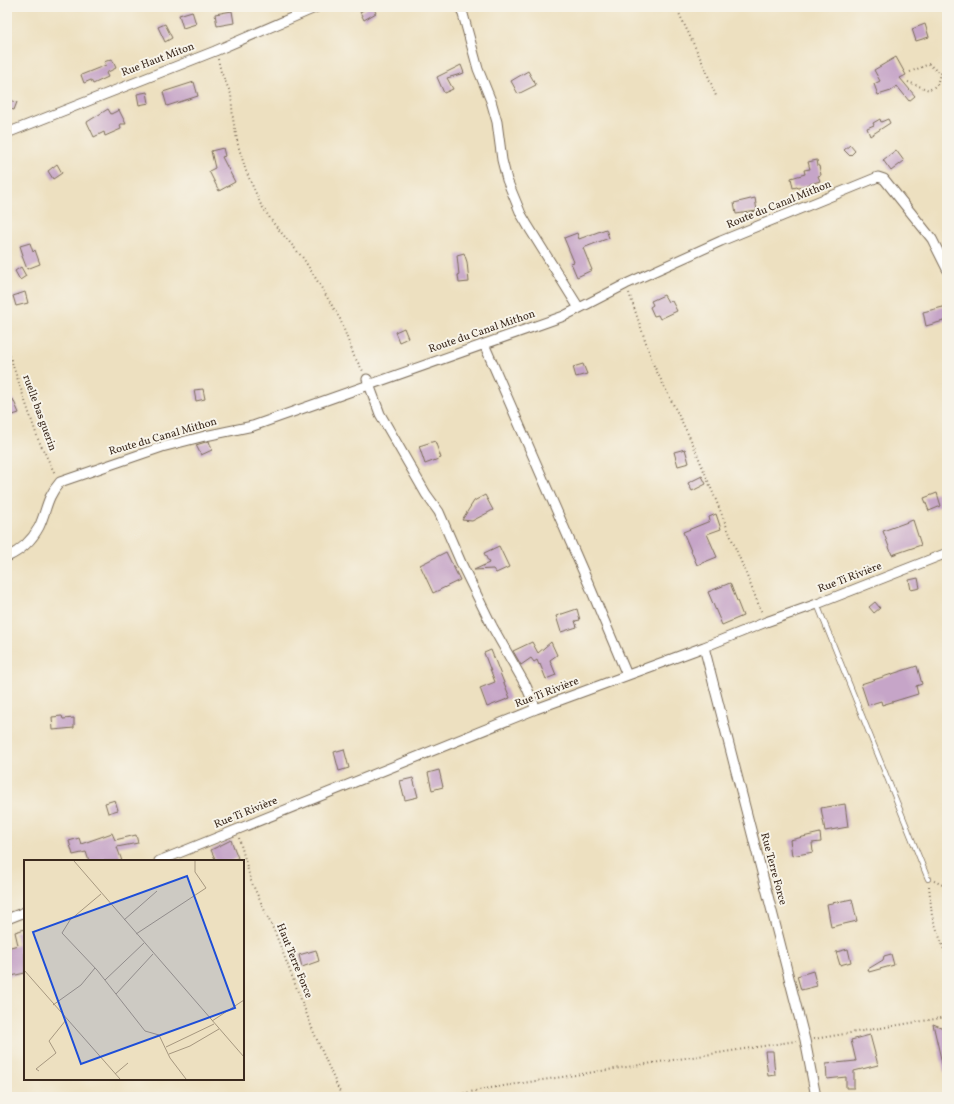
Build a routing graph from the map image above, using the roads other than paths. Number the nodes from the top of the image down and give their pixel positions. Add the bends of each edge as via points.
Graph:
1 (317, 7) edge
2 (461, 7) edge
3 (7, 133) edge
4 (947, 269) edge
5 (579, 308) junction
6 (484, 344) junction
7 (368, 381) junction
8 (947, 553) edge
9 (7, 557) edge
10 (817, 604) junction
11 (704, 647) junction
12 (627, 675) junction
13 (536, 709) junction
14 (162, 860) edge
15 (928, 879) road end
16 (24, 912) edge
17 (7, 919) edge
18 (816, 1097) edge

1 - 3 street, Rue Haut Miton
2 - 5 street via 478,69 497,122 502,160 510,187 528,226
4 - 5 street, Route du Canal Mithon via 932,238 884,179 878,177 721,241
5 - 6 street, Route du Canal Mithon via 564,316
6 - 7 street, Route du Canal Mithon
6 - 12 street
7 - 9 street, Route du Canal Mithon via 253,426 162,447 60,482 47,501 39,526 31,538 22,548
7 - 13 street via 380,414 439,512 492,626 532,697
8 - 10 street, Rue Ti Rivière
10 - 11 street, Rue Ti Rivière
10 - 15 lane
11 - 12 street, Rue Ti Rivière
11 - 18 street, Rue Terre Force via 805,1040
12 - 13 street, Rue Ti Rivière
13 - 14 street, Rue Ti Rivière
16 - 17 street

